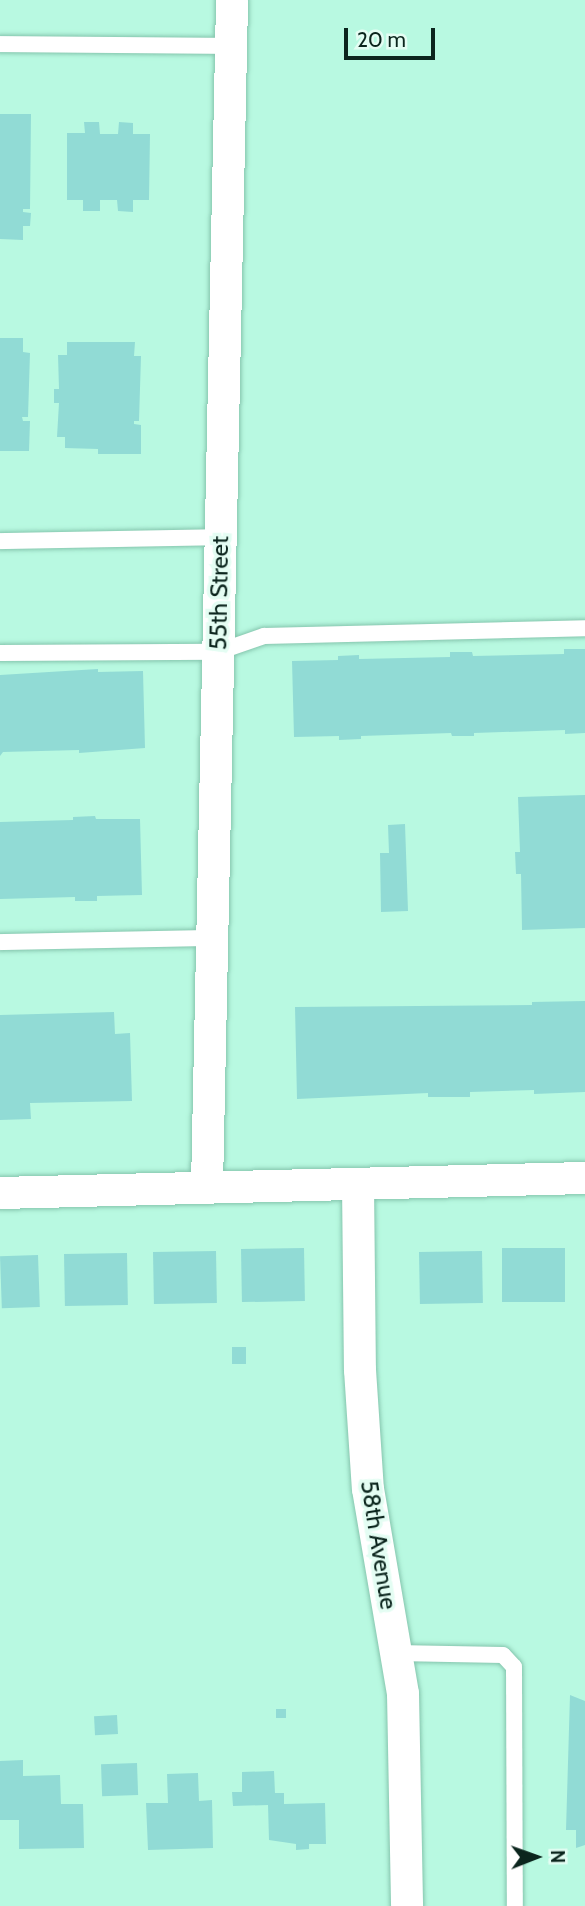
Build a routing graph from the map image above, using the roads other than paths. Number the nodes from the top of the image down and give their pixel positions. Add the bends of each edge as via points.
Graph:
1 (232, 0) edge
2 (0, 44) edge
3 (231, 46) junction
4 (220, 537) junction
5 (0, 541) edge
6 (585, 628) edge
7 (218, 652) junction
8 (0, 653) edge
9 (212, 938) junction
10 (0, 942) edge
11 (585, 1178) edge
12 (358, 1184) junction
13 (207, 1186) junction
14 (0, 1193) edge
15 (396, 1653) junction
16 (407, 1906) edge
17 (515, 1906) edge

1 - 3 street, 55th Street
2 - 3 lane
3 - 4 street, 55th Street
4 - 5 lane
4 - 7 street, 55th Street
6 - 7 lane via 264,636
7 - 8 lane
7 - 9 street, 55th Street
9 - 10 lane
9 - 13 street, 55th Street
11 - 12 street
12 - 13 street
12 - 15 street, 58th Avenue via 360,1370 368,1489
13 - 14 street
15 - 16 street, 58th Avenue via 403,1694
15 - 17 lane via 503,1655 514,1667

